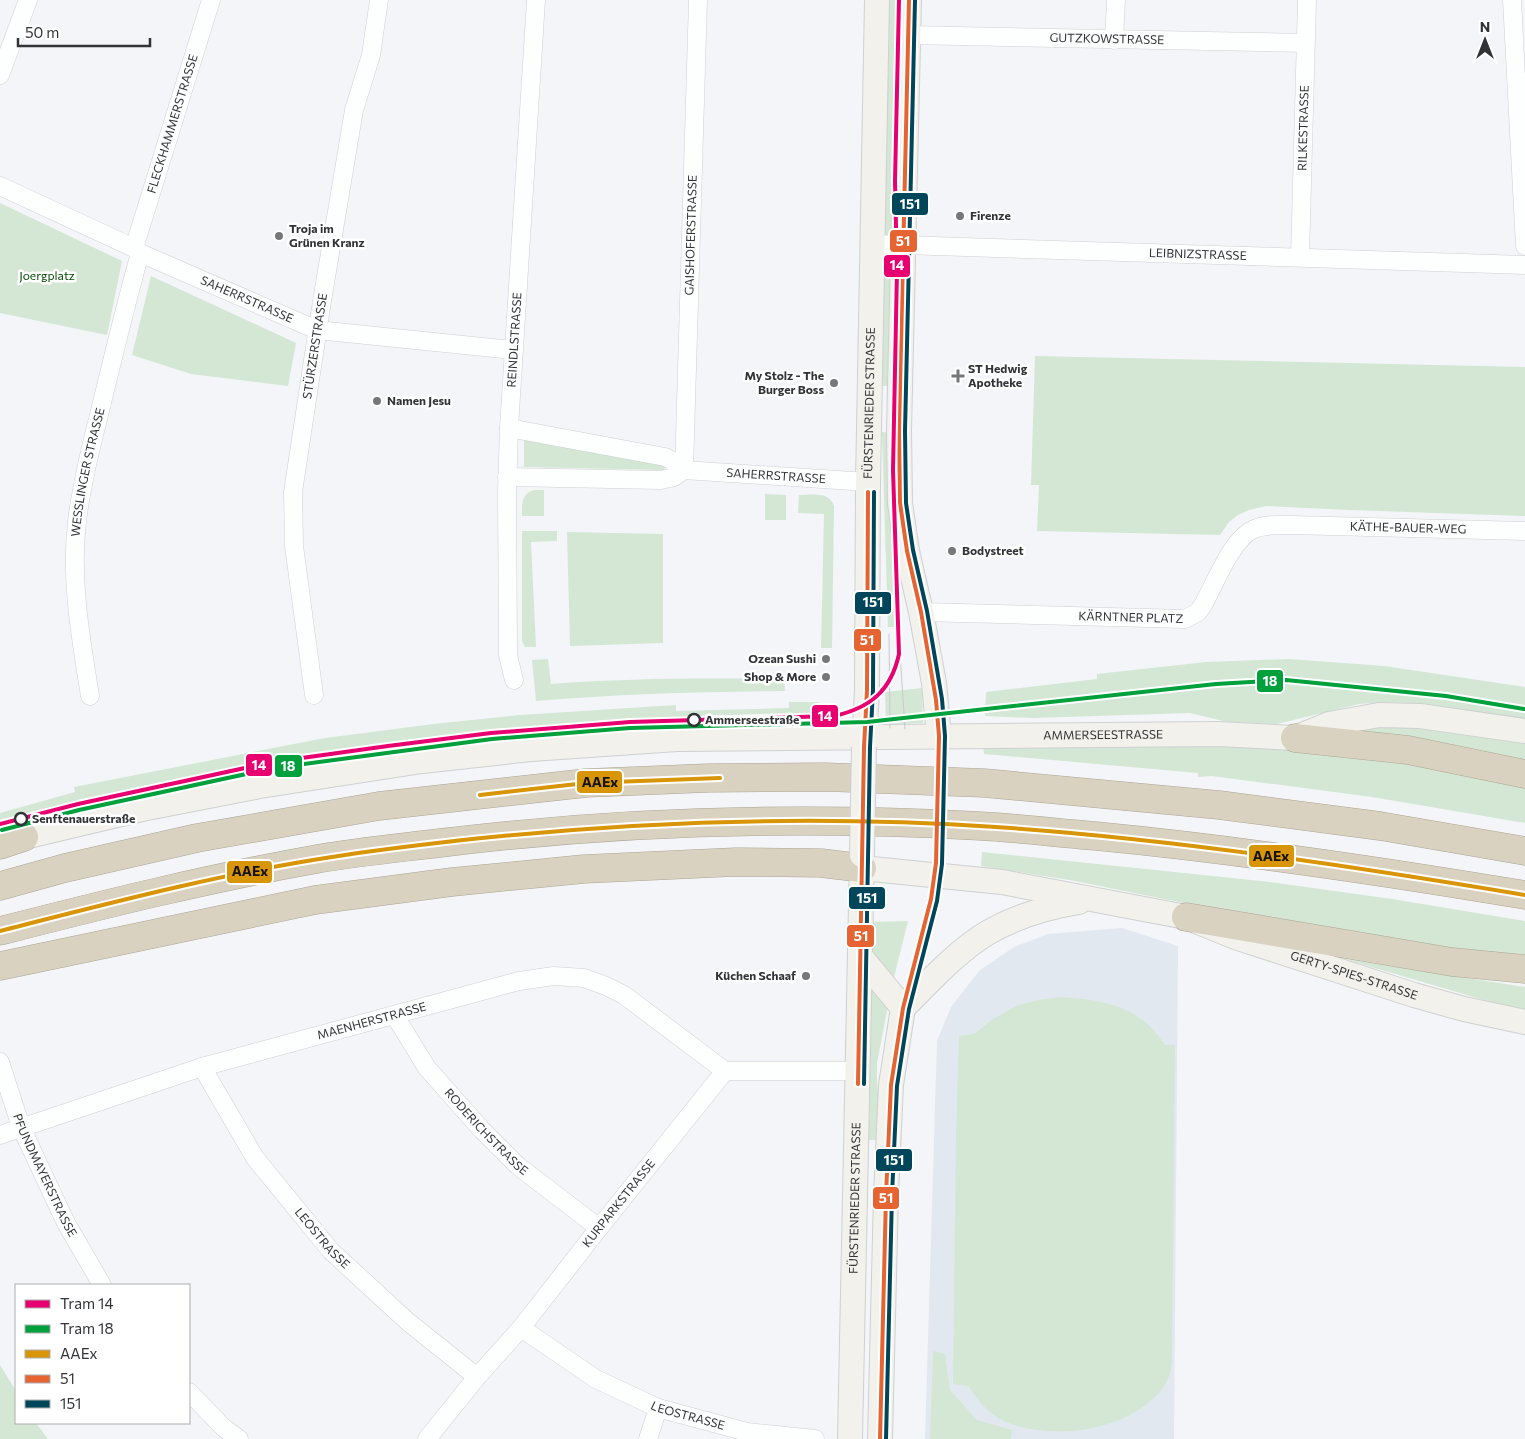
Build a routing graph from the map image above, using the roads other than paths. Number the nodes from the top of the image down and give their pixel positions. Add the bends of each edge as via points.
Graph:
1 (28, 0) edge
2 (211, 0) edge
3 (379, 0) edge
4 (536, 0) edge
5 (698, 0) edge
6 (877, 0) edge
7 (909, 0) edge
8 (1116, 0) edge
9 (1307, 0) edge
10 (1512, 0) edge
11 (908, 35) junction
12 (1114, 40) junction
13 (1305, 43) junction
14 (0, 75) edge
15 (0, 186) edge
16 (872, 244) junction
17 (903, 245) junction
18 (1525, 246) edge
19 (137, 251) junction
20 (1300, 257) junction
21 (1525, 265) edge
22 (317, 330) junction
23 (513, 350) junction
24 (509, 428) junction
25 (684, 470) junction
26 (507, 477) junction
27 (868, 482) junction
28 (1292, 525) joint
29 (1525, 531) edge
30 (921, 612) junction
31 (514, 680) dead end
32 (314, 695) dead end
33 (90, 696) dead end
34 (1525, 731) edge
35 (939, 736) junction
36 (1295, 738) junction
37 (864, 742) junction
38 (1525, 774) edge
39 (8, 841) edge
40 (1525, 852) edge
41 (862, 862) junction
42 (0, 886) edge
43 (1525, 896) edge
44 (1091, 900) junction
45 (1186, 917) junction
46 (0, 931) edge
47 (860, 956) junction
48 (0, 966) edge
49 (1525, 969) edge
50 (903, 1008) junction
51 (395, 1016) junction
52 (1525, 1022) edge
53 (0, 1062) edge
54 (202, 1067) junction
55 (858, 1071) junction
56 (725, 1072) junction
57 (21, 1127) junction
58 (0, 1135) edge
59 (599, 1228) junction
60 (101, 1284) edge
61 (521, 1328) junction
62 (477, 1377) junction
63 (190, 1393) edge
64 (658, 1408) junction
65 (238, 1439) edge
66 (426, 1439) edge
67 (648, 1439) edge
68 (815, 1439) edge
69 (850, 1439) edge
70 (880, 1439) edge

1 - 14 street
2 - 19 street, FLECKHAMMERSTRASSE
3 - 22 street, STÜRZERSTRASSE via 371,55 354,110
4 - 23 street, REINDLSTRASSE
5 - 25 street, GAISHOFERSTRASSE
6 - 16 main road, FÜRSTENRIEDER STRASSE
7 - 11 main road
8 - 12 street
9 - 13 street, RILKESTRASSE
10 - 18 street
11 - 12 street, GUTZKOWSTRASSE
11 - 17 main road
12 - 13 street, GUTZKOWSTRASSE
13 - 20 street, RILKESTRASSE
15 - 19 street, SAHERRSTRASSE
16 - 17 street, LEIBNIZSTRASSE
16 - 27 main road, FÜRSTENRIEDER STRASSE
17 - 20 street, LEIBNIZSTRASSE
17 - 30 main road via 900,503
19 - 22 street, SAHERRSTRASSE
19 - 33 street, WESSLINGER STRASSE via 82,488 77,523 75,564 80,634
20 - 21 street, LEIBNIZSTRASSE
22 - 23 street, SAHERRSTRASSE
22 - 32 street, STÜRZERSTRASSE via 293,492 294,546
23 - 24 street, REINDLSTRASSE
24 - 25 street, SAHERRSTRASSE via 665,457
24 - 26 street, REINDLSTRASSE
25 - 26 street, SAHERRSTRASSE via 674,478 661,480
25 - 27 street, SAHERRSTRASSE
26 - 31 street, REINDLSTRASSE via 508,655
27 - 37 main road, FÜRSTENRIEDER STRASSE
28 - 29 street, KÄTHE-BAUER-WEG
28 - 30 street, KÄRNTNER PLATZ via 1255,528 1241,538 1198,612 1185,619
30 - 35 main road via 935,691
34 - 36 main road, AMMERSEESTRASSE via 1420,716 1379,715 1329,724
35 - 36 main road, AMMERSEESTRASSE via 1218,734
35 - 37 main road, AMMERSEESTRASSE
36 - 38 highway via 1408,750
37 - 39 main road, AMMERSEESTRASSE via 677,739 531,749 422,761 260,786 142,809
37 - 41 main road, FÜRSTENRIEDER STRASSE, bridge
40 - 42 highway via 1380,826 1219,805 984,783 825,777 708,778 586,783 379,806 197,838
41 - 44 main road via 1002,882
41 - 47 main road, FÜRSTENRIEDER STRASSE
41 - 48 highway via 736,862 584,869 452,882 315,900
43 - 46 highway via 1395,873 1196,846 992,826 726,822 511,834 319,858 194,884
44 - 45 main road
44 - 50 main road via 1035,912 988,932
45 - 49 highway via 1452,962
45 - 52 main road, GERTY-SPIES-STRASSE via 1238,938 1414,995
47 - 50 main road
47 - 55 main road, FÜRSTENRIEDER STRASSE
50 - 70 main road via 891,1093
51 - 54 street, MAENHERSTRASSE
51 - 56 street, MAENHERSTRASSE via 519,982 554,976 584,978 624,995
51 - 59 street, RODERICHSTRASSE via 427,1068 482,1130 518,1166
53 - 57 street, PFUNDMAYERSTRASSE
54 - 57 street, MAENHERSTRASSE
54 - 62 street, LEOSTRASSE via 255,1158 331,1251 406,1321
55 - 56 street
55 - 69 main road, FÜRSTENRIEDER STRASSE
56 - 59 street, KURPARKSTRASSE
57 - 58 street, MAENHERSTRASSE
57 - 60 street, PFUNDMAYERSTRASSE via 66,1223
59 - 61 street, KURPARKSTRASSE
61 - 62 street, KURPARKSTRASSE
61 - 64 street, LEOSTRASSE via 596,1379
62 - 66 street, KURPARKSTRASSE
63 - 65 street
64 - 67 street
64 - 68 street, LEOSTRASSE via 747,1432

